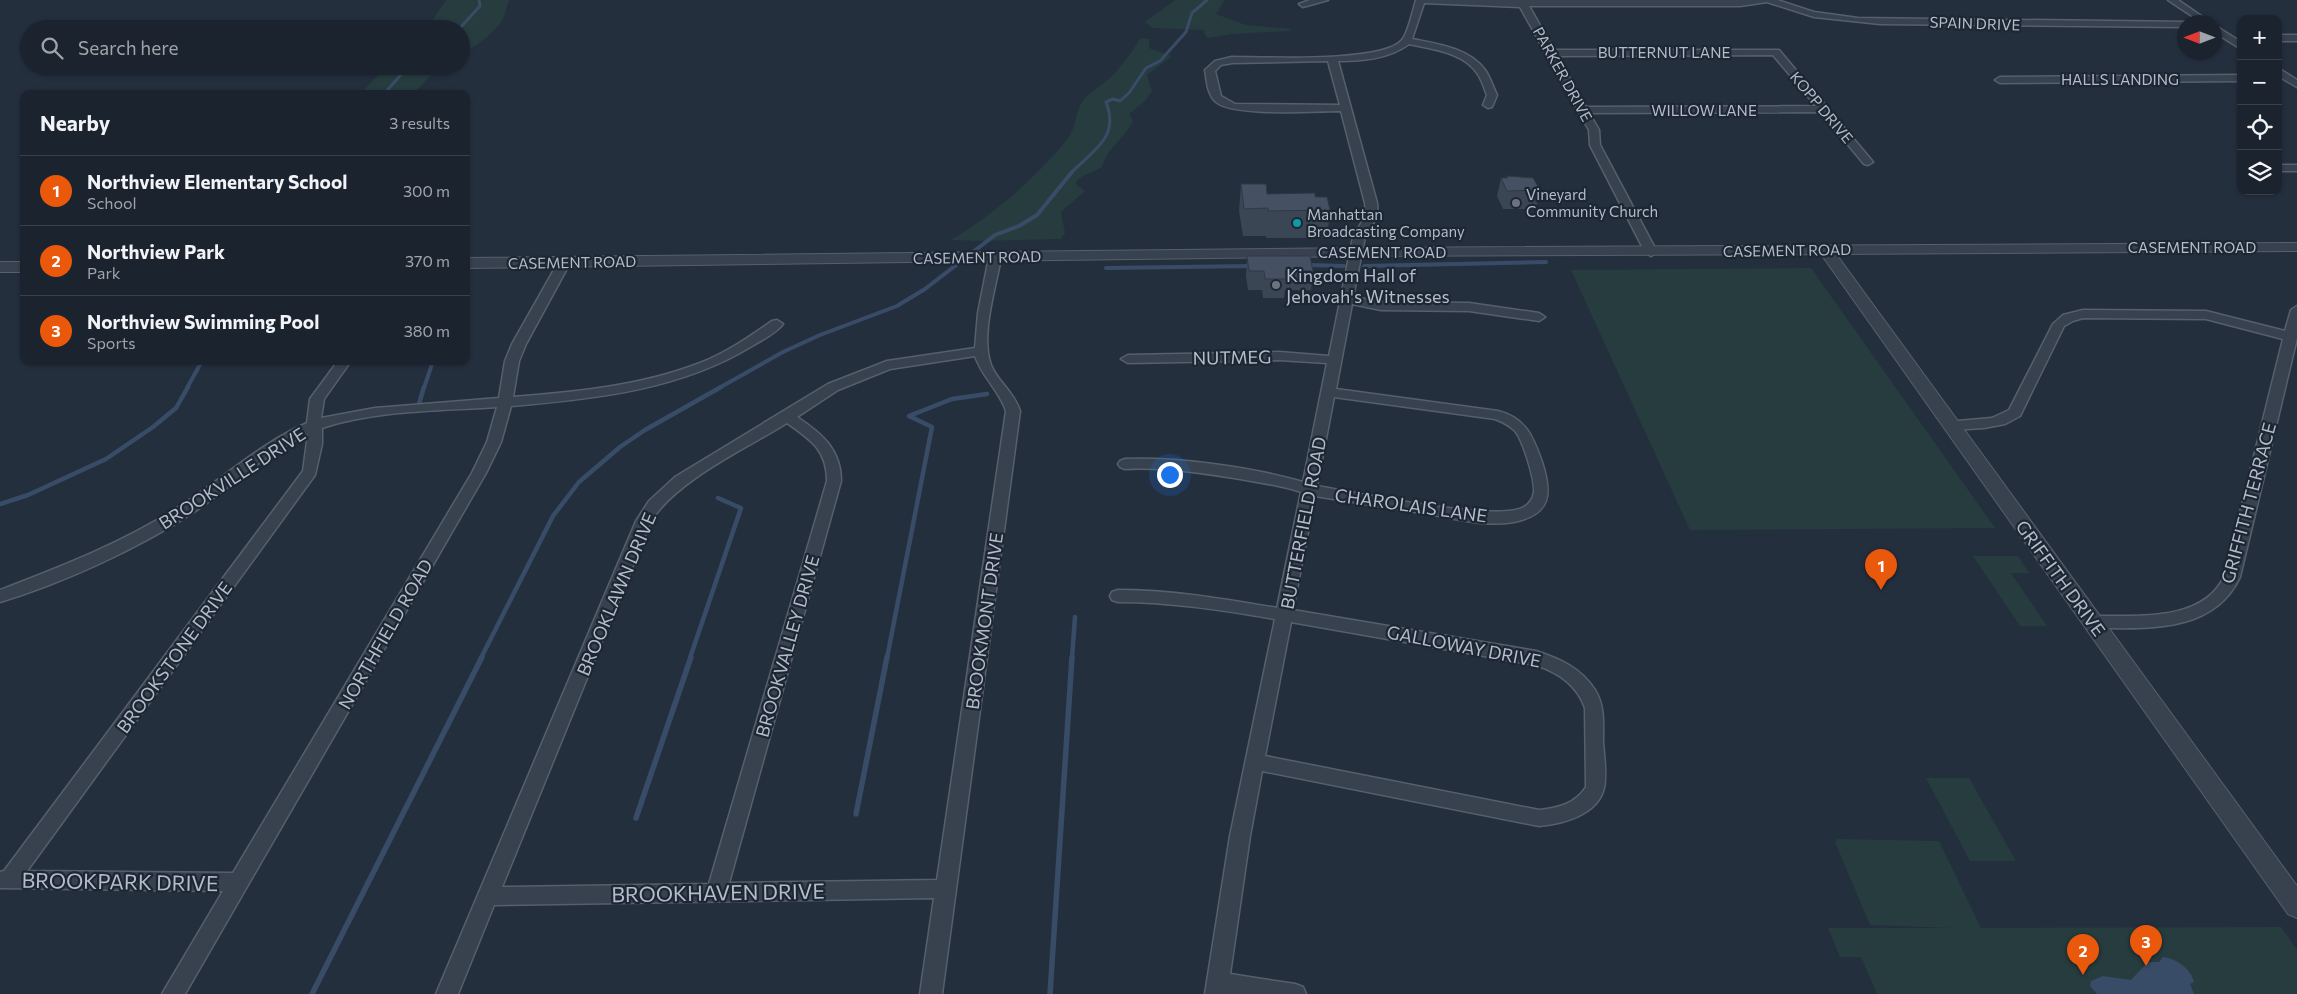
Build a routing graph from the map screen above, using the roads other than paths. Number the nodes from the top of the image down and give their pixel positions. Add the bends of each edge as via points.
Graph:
1 (1324, 0) edge
2 (1421, 0) edge
3 (1765, 0) edge
4 (1769, 0) edge
5 (2172, 0) edge
6 (1303, 4) dead end
7 (1523, 4) junction
8 (2195, 15) edge
9 (2177, 24) edge
10 (2222, 34) edge
11 (2228, 38) junction
12 (2237, 38) edge
13 (2282, 38) edge
14 (2296, 39) edge
15 (1407, 41) junction
16 (2237, 44) edge
17 (1776, 52) joint
18 (1551, 53) junction
19 (1332, 58) junction
20 (2237, 78) edge
21 (2283, 78) edge
22 (2000, 80) dead end
23 (2297, 84) edge
24 (1488, 105) dead end
25 (1344, 108) junction
26 (1824, 109) junction
27 (1584, 110) junction
28 (1868, 162) dead end
29 (2282, 168) edge
30 (2297, 168) edge
31 (2297, 247) edge
32 (1826, 250) junction
33 (1357, 252) junction
34 (1651, 252) junction
35 (987, 257) junction
36 (565, 262) junction
37 (470, 263) edge
38 (0, 267) edge
39 (20, 267) edge
40 (1347, 299) junction
41 (2297, 310) edge
42 (1539, 316) dead end
43 (777, 324) dead end
44 (2291, 337) junction
45 (980, 351) junction
46 (1128, 359) dead end
47 (1335, 360) junction
48 (342, 365) edge
49 (1329, 392) junction
50 (506, 400) junction
51 (787, 417) junction
52 (1951, 424) junction
53 (313, 426) junction
54 (1125, 464) dead end
55 (1310, 490) junction
56 (0, 596) edge
57 (1118, 596) dead end
58 (1284, 614) junction
59 (2092, 622) junction
60 (1255, 762) junction
61 (5, 880) edge
62 (239, 882) junction
63 (947, 889) junction
64 (717, 892) junction
65 (489, 896) junction
66 (2297, 906) edge
67 (1216, 988) edge
68 (173, 994) edge
69 (447, 994) edge
70 (931, 994) edge
71 (1295, 994) edge

1 - 6 street
2 - 7 street
2 - 15 street
3 - 7 street via 1740,3
4 - 9 street, SPAIN DRIVE via 1805,14 1842,20
5 - 8 street
7 - 18 street, PARKER DRIVE
10 - 11 street
11 - 12 street
11 - 16 street
13 - 14 street
15 - 19 street via 1384,54
15 - 24 street via 1456,54 1474,64 1492,95
17 - 18 street, BUTTERNUT LANE
17 - 26 street, KOPP DRIVE
18 - 27 street, PARKER DRIVE
19 - 25 street, BUTTERFIELD ROAD
19 - 25 street via 1224,61 1210,70 1213,93 1228,106 1243,108
20 - 22 street, HALLS LANDING
21 - 23 street
25 - 33 street, BUTTERFIELD ROAD via 1372,215 1359,237
26 - 27 street, WILLOW LANE
26 - 28 street, KOPP DRIVE
27 - 34 street, PARKER DRIVE via 1594,130 1596,145
29 - 30 street
31 - 32 street, CASEMENT ROAD
32 - 34 street, CASEMENT ROAD
32 - 52 street, GRIFFITH DRIVE
33 - 34 street, CASEMENT ROAD
33 - 35 street, CASEMENT ROAD
33 - 40 street, BUTTERFIELD ROAD
35 - 36 street, CASEMENT ROAD
35 - 45 street
36 - 37 street, CASEMENT ROAD
36 - 50 street, NORTHFIELD ROAD via 519,344 512,361
38 - 39 street
40 - 42 street via 1381,306 1469,308
40 - 47 street, BUTTERFIELD ROAD
41 - 44 street, GRIFFITH TERRACE
43 - 50 street, BROOKVILLE DRIVE via 724,357 665,378 599,392
44 - 52 street via 2206,314 2083,314 2059,324 2015,414 2002,421 1985,424
44 - 59 street, GRIFFITH TERRACE via 2232,577 2224,593 2210,605 2187,615 2142,621
45 - 51 street, BROOKLAWN DRIVE via 887,365 833,387
45 - 63 street, BROOKMONT DRIVE via 985,367 1004,390 1013,411
46 - 47 street, NUTMEG via 1279,356
47 - 49 street, BUTTERFIELD ROAD
48 - 53 street, BROOKSTONE DRIVE via 317,399
49 - 55 street, BUTTERFIELD ROAD
49 - 55 street, CHAROLAIS LANE via 1510,419 1525,434 1542,494 1539,502 1524,514 1498,518
50 - 53 street, BROOKVILLE DRIVE via 373,412
50 - 62 street, NORTHFIELD ROAD via 494,442 479,473
51 - 64 street, BROOKVALLEY DRIVE via 825,448 832,461 834,480
51 - 65 street, BROOKLAWN DRIVE via 680,481 654,505 642,526
52 - 59 street, GRIFFITH DRIVE
53 - 56 street, BROOKVILLE DRIVE via 274,447 155,527 82,565
53 - 61 street, BROOKSTONE DRIVE via 315,444 310,472
54 - 55 street, CHAROLAIS LANE via 1179,464 1287,482
55 - 58 street, BUTTERFIELD ROAD
57 - 58 street, GALLOWAY DRIVE via 1197,600
58 - 60 street, BUTTERFIELD ROAD
58 - 60 street, GALLOWAY DRIVE via 1514,653 1554,664 1579,682 1594,708 1596,784 1591,797 1580,806 1553,817 1539,818
59 - 66 street, GRIFFITH DRIVE
60 - 67 street, BUTTERFIELD ROAD
61 - 62 street, BROOKPARK DRIVE
62 - 68 street, NORTHFIELD ROAD
63 - 64 street, BROOKHAVEN DRIVE
63 - 70 street, BROOKMONT DRIVE
64 - 65 street, BROOKHAVEN DRIVE
65 - 69 street, BROOKLAWN DRIVE
67 - 71 street via 1252,986

